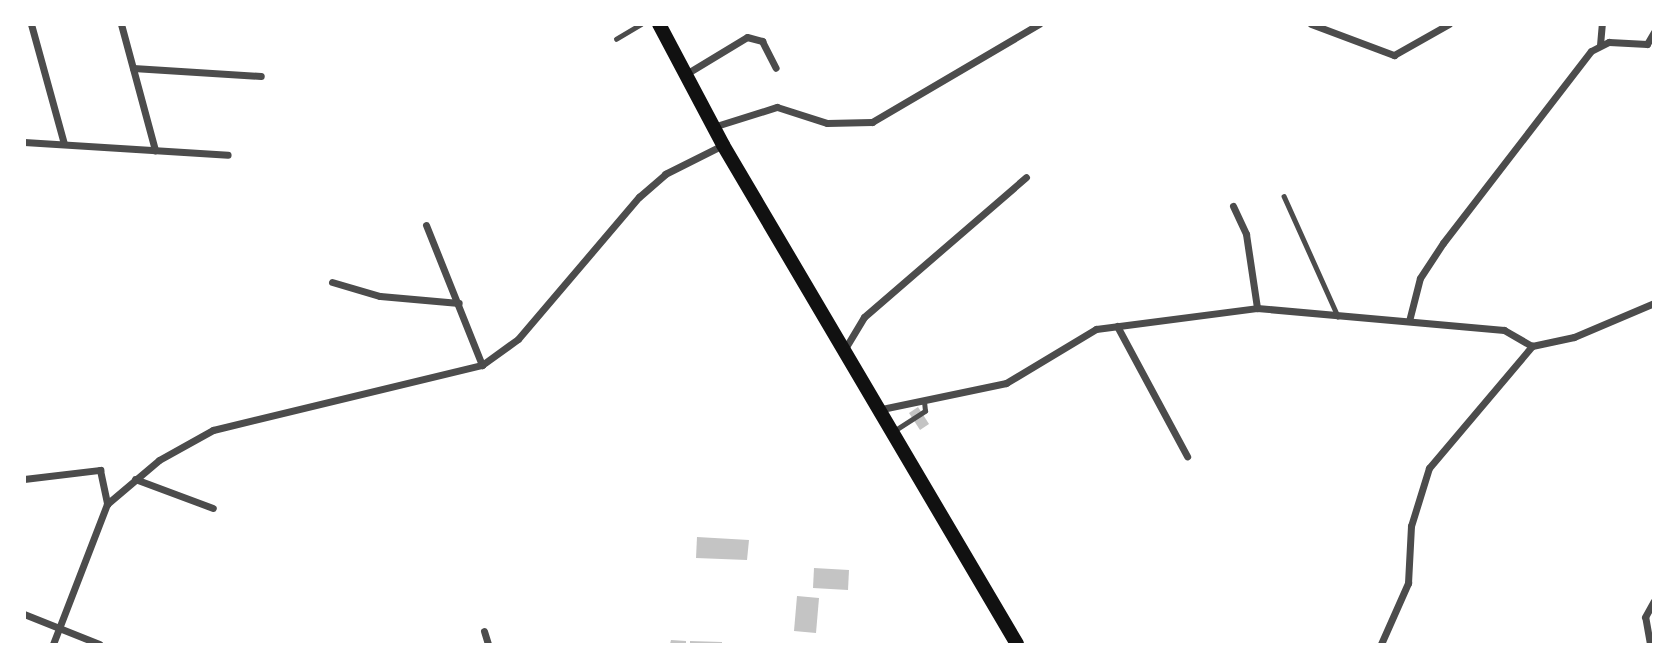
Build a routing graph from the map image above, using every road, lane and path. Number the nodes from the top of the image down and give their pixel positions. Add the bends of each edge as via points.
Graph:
1 (31, 24) edge
2 (121, 24) edge
3 (642, 24) edge
4 (659, 24) edge
5 (1039, 24) edge
6 (1311, 24) edge
7 (1449, 24) edge
8 (1602, 24) edge
9 (1654, 32) edge
10 (616, 39) dead end
11 (1601, 45) junction
12 (133, 68) junction
13 (776, 68) dead end
14 (685, 74) junction
15 (261, 76) dead end
16 (713, 127) junction
17 (24, 142) edge
18 (64, 144) junction
19 (723, 145) junction
20 (155, 150) junction
21 (228, 155) dead end
22 (1026, 177) dead end
23 (1284, 196) dead end
24 (1233, 206) dead end
25 (426, 225) dead end
26 (332, 282) dead end
27 (459, 303) junction
28 (1654, 303) edge
29 (1257, 308) junction
30 (1338, 317) junction
31 (1409, 321) junction
32 (1117, 327) junction
33 (1532, 346) junction
34 (843, 353) junction
35 (482, 365) junction
36 (923, 400) junction
37 (876, 411) junction
38 (890, 433) junction
39 (1187, 456) dead end
40 (24, 479) edge
41 (135, 479) junction
42 (107, 504) junction
43 (213, 508) dead end
44 (1654, 601) edge
45 (24, 614) edge
46 (59, 627) junction
47 (484, 631) dead end
48 (53, 645) edge
49 (99, 645) edge
50 (488, 645) edge
51 (1017, 645) edge
52 (1381, 645) edge
53 (1650, 645) edge

1 - 18 street
2 - 12 street
3 - 10 lane
4 - 14 main road
5 - 16 street via 872,121 827,123 777,107
6 - 7 street via 1394,55
8 - 11 street
9 - 11 street via 1647,44
11 - 31 street via 1443,243 1420,278
12 - 15 street
12 - 20 street
13 - 14 street via 762,41 747,37
14 - 16 main road
16 - 19 main road
17 - 18 street
18 - 20 street
19 - 34 main road
19 - 35 street via 665,174 639,197 518,339
20 - 21 street
22 - 34 street via 864,317
23 - 30 lane
24 - 29 street via 1246,234
25 - 27 street
26 - 27 street via 380,296
27 - 35 street
28 - 33 street via 1574,337
29 - 30 street
29 - 32 street
30 - 31 street
31 - 33 street via 1504,330
32 - 36 street via 1078,337 1006,383
32 - 39 street
33 - 52 street via 1429,468 1411,526 1408,583
34 - 37 main road
35 - 41 street via 213,430
36 - 37 street
36 - 38 lane via 925,411
37 - 38 main road
38 - 51 main road
40 - 42 street via 100,470
41 - 42 street
41 - 43 street
42 - 46 street
44 - 53 street via 1645,617
45 - 46 street
46 - 48 street
46 - 49 street
47 - 50 street

